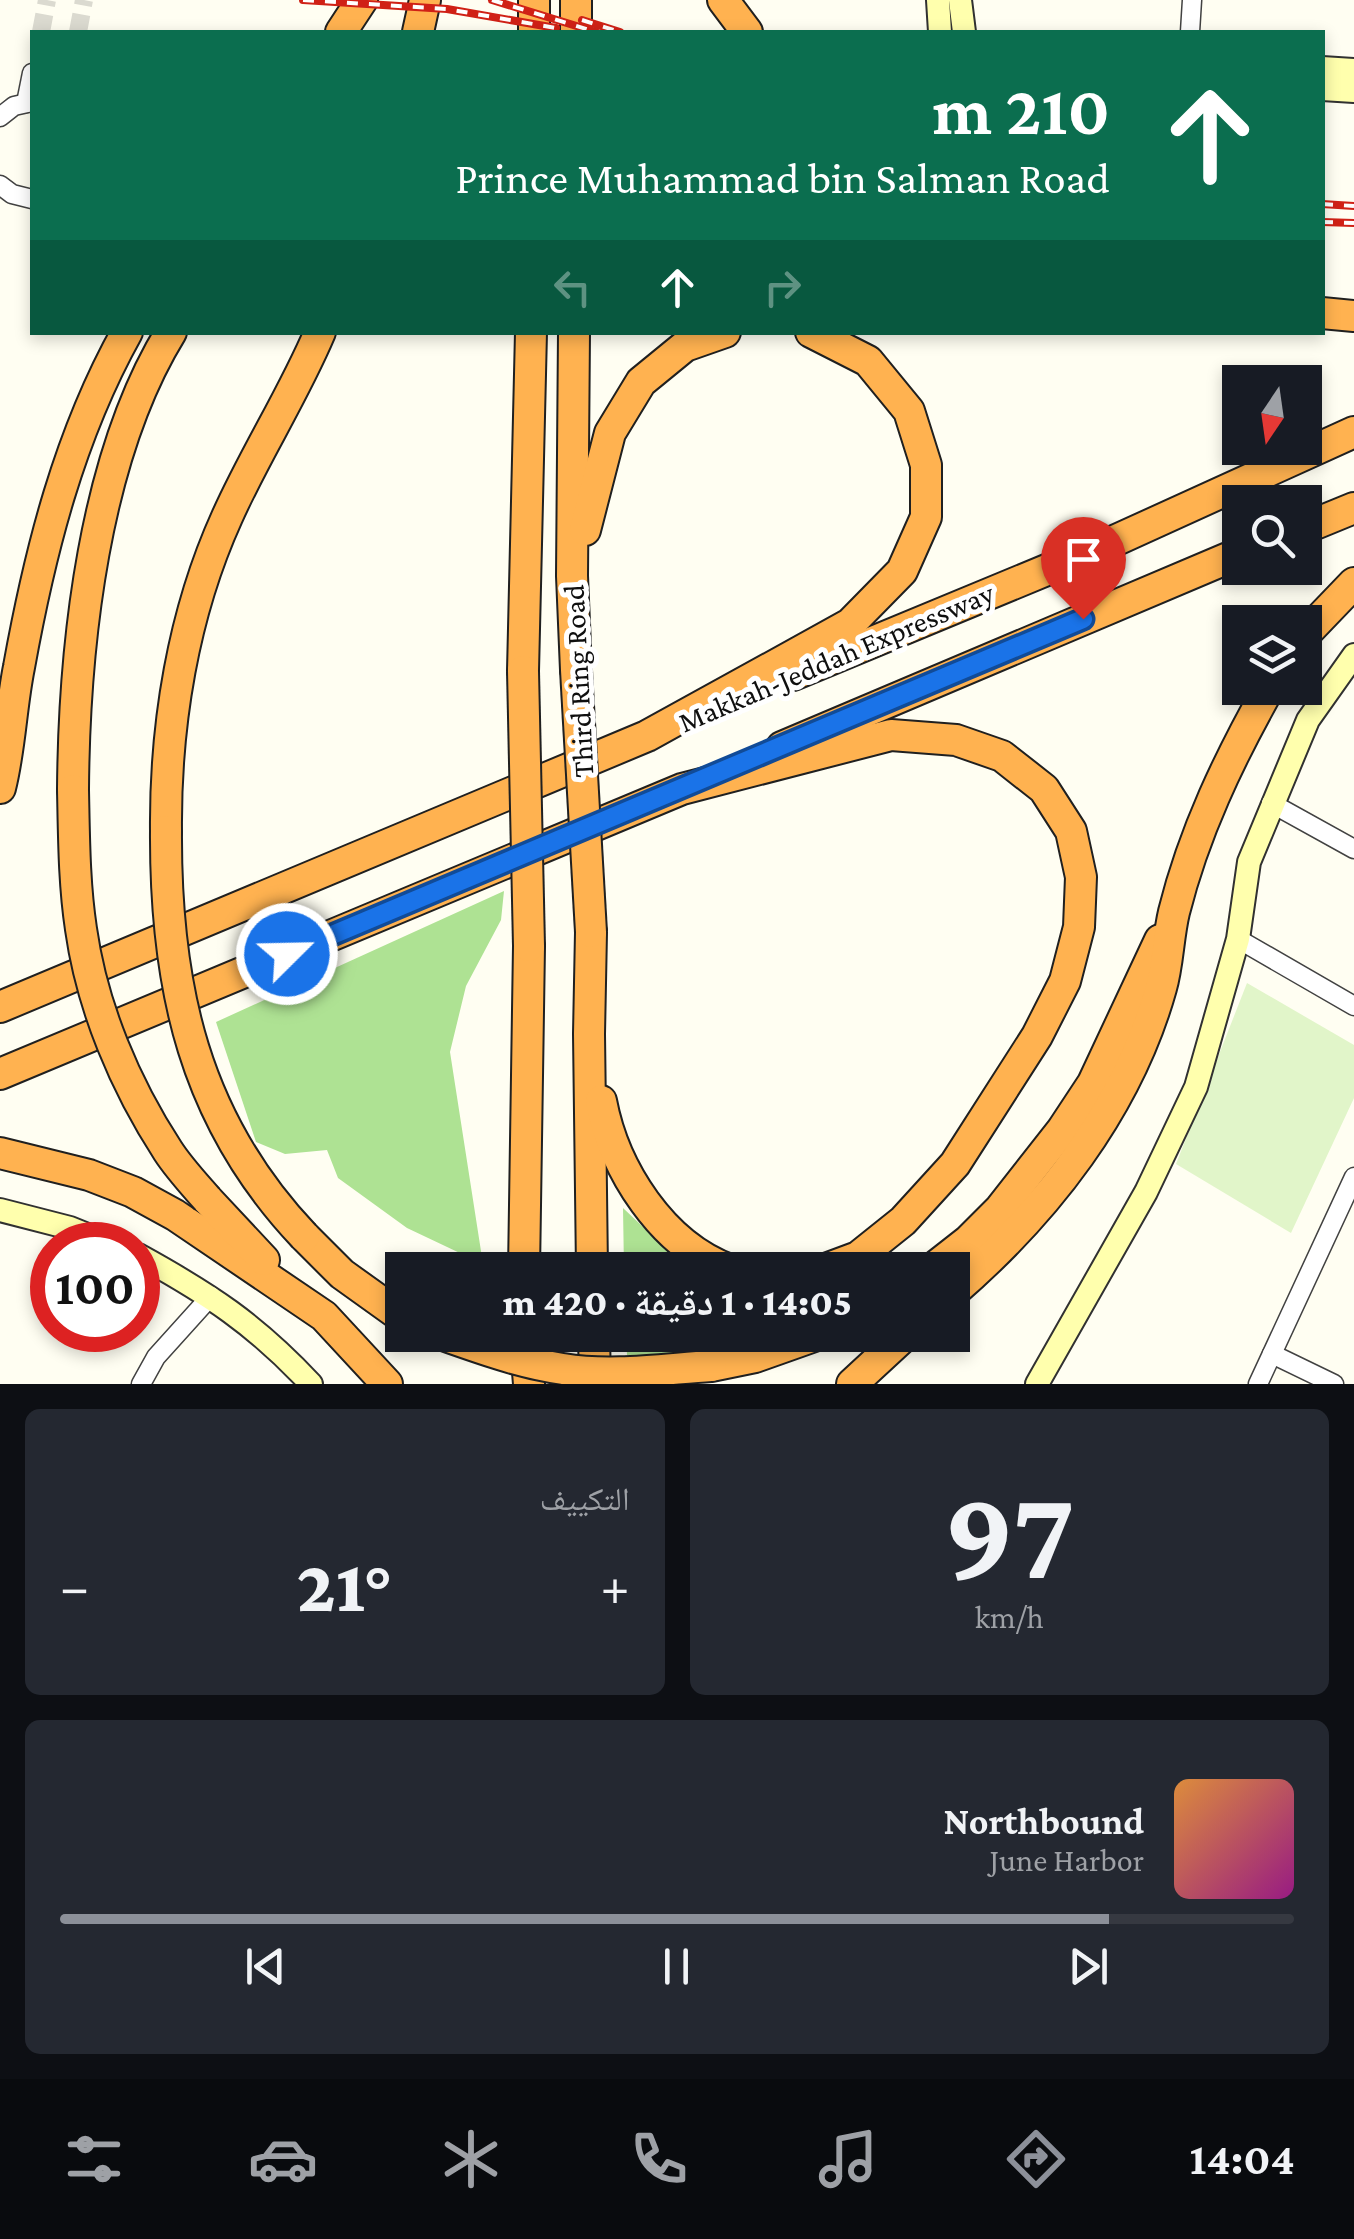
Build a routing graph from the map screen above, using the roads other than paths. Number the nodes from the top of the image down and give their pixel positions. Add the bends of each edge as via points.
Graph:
1 (362, 0) edge
2 (424, 0) edge
3 (534, 0) edge
4 (576, 0) edge
5 (723, 0) edge
6 (1192, 0) edge
7 (949, 2) edge
8 (342, 30) edge
9 (418, 30) edge
10 (534, 30) edge
11 (576, 30) edge
12 (746, 30) edge
13 (941, 30) edge
14 (963, 30) edge
15 (1190, 30) edge
16 (1325, 68) edge
17 (1354, 70) edge
18 (1325, 89) edge
19 (1354, 91) edge
20 (29, 102) edge
21 (1, 115) edge
22 (0, 185) edge
23 (30, 198) edge
24 (1325, 313) edge
25 (1354, 316) edge
26 (126, 335) edge
27 (169, 335) edge
28 (318, 335) edge
29 (531, 335) edge
30 (574, 335) edge
31 (716, 335) edge
32 (818, 335) edge
33 (1354, 432) edge
34 (1354, 508) edge
35 (1322, 521) edge
36 (1222, 561) edge
37 (572, 576) junction
38 (1354, 583) edge
39 (1322, 616) edge
40 (1354, 656) edge
41 (1260, 705) edge
42 (647, 736) junction
43 (0, 788) edge
44 (682, 789) junction
45 (1271, 803) junction
46 (1354, 849) edge
47 (1174, 914) junction
48 (1238, 939) junction
49 (1354, 1006) edge
50 (0, 1007) edge
51 (589, 1034) junction
52 (0, 1074) edge
53 (0, 1153) edge
54 (1353, 1185) edge
55 (0, 1210) edge
56 (47, 1222) edge
57 (524, 1252) edge
58 (592, 1252) edge
59 (694, 1252) edge
60 (864, 1252) edge
61 (954, 1252) edge
62 (160, 1268) edge
63 (970, 1277) edge
64 (211, 1296) junction
65 (300, 1299) junction
66 (385, 1305) edge
67 (489, 1352) edge
68 (526, 1352) edge
69 (594, 1352) edge
70 (769, 1352) edge
71 (886, 1352) edge
72 (1272, 1354) junction
73 (141, 1384) edge
74 (311, 1384) edge
75 (387, 1384) edge
76 (529, 1384) edge
77 (595, 1384) edge
78 (855, 1384) edge
79 (1037, 1384) edge
80 (1258, 1384) edge
81 (1334, 1384) edge

1 - 8 highway
2 - 9 highway
3 - 10 highway
4 - 11 highway
5 - 12 highway
6 - 15 street
7 - 13 street
7 - 14 street
16 - 17 street
18 - 19 street
20 - 21 street
22 - 23 street
24 - 25 highway
26 - 43 highway via 78,439 52,518
27 - 65 highway, bridge via 135,402 103,501 88,598 74,730 81,930 101,1013 168,1152
28 - 66 highway, bridge via 227,516 187,633 166,791 168,906 174,968 206,1090 254,1173 304,1236
29 - 57 highway, Third Ring Road, bridge via 523,671 529,946
30 - 37 highway, Third Ring Road
31 - 37 highway via 685,346 641,382 610,433
32 - 42 highway via 868,361 909,411 926,465 926,516 902,572 850,624
33 - 42 highway, Makkah-Jeddah Expressway via 1090,552
34 - 35 highway
36 - 44 highway
37 - 51 highway, Third Ring Road, bridge via 591,932
38 - 39 highway
40 - 45 street via 1308,720
41 - 47 highway via 1214,792
42 - 50 highway
44 - 52 highway
44 - 60 highway via 891,734 956,740 1002,756 1044,789 1071,831 1081,877 1079,927 1065,980 955,1164
45 - 46 street
45 - 48 street via 1249,862
47 - 61 highway via 1093,1082 1062,1130 1000,1209
47 - 63 highway via 1162,987 1100,1126 1016,1234
48 - 49 street
48 - 79 street via 1196,1087 1146,1192
51 - 58 highway, Third Ring Road
51 - 59 highway via 608,1134 646,1205
53 - 65 highway via 133,1192
54 - 72 street
55 - 56 street
62 - 64 street
64 - 73 street via 156,1357
64 - 74 street via 270,1341
65 - 75 highway
67 - 70 highway, bridge via 566,1370 643,1371 711,1366
68 - 76 highway
69 - 77 highway
71 - 78 highway
72 - 80 street
72 - 81 street

